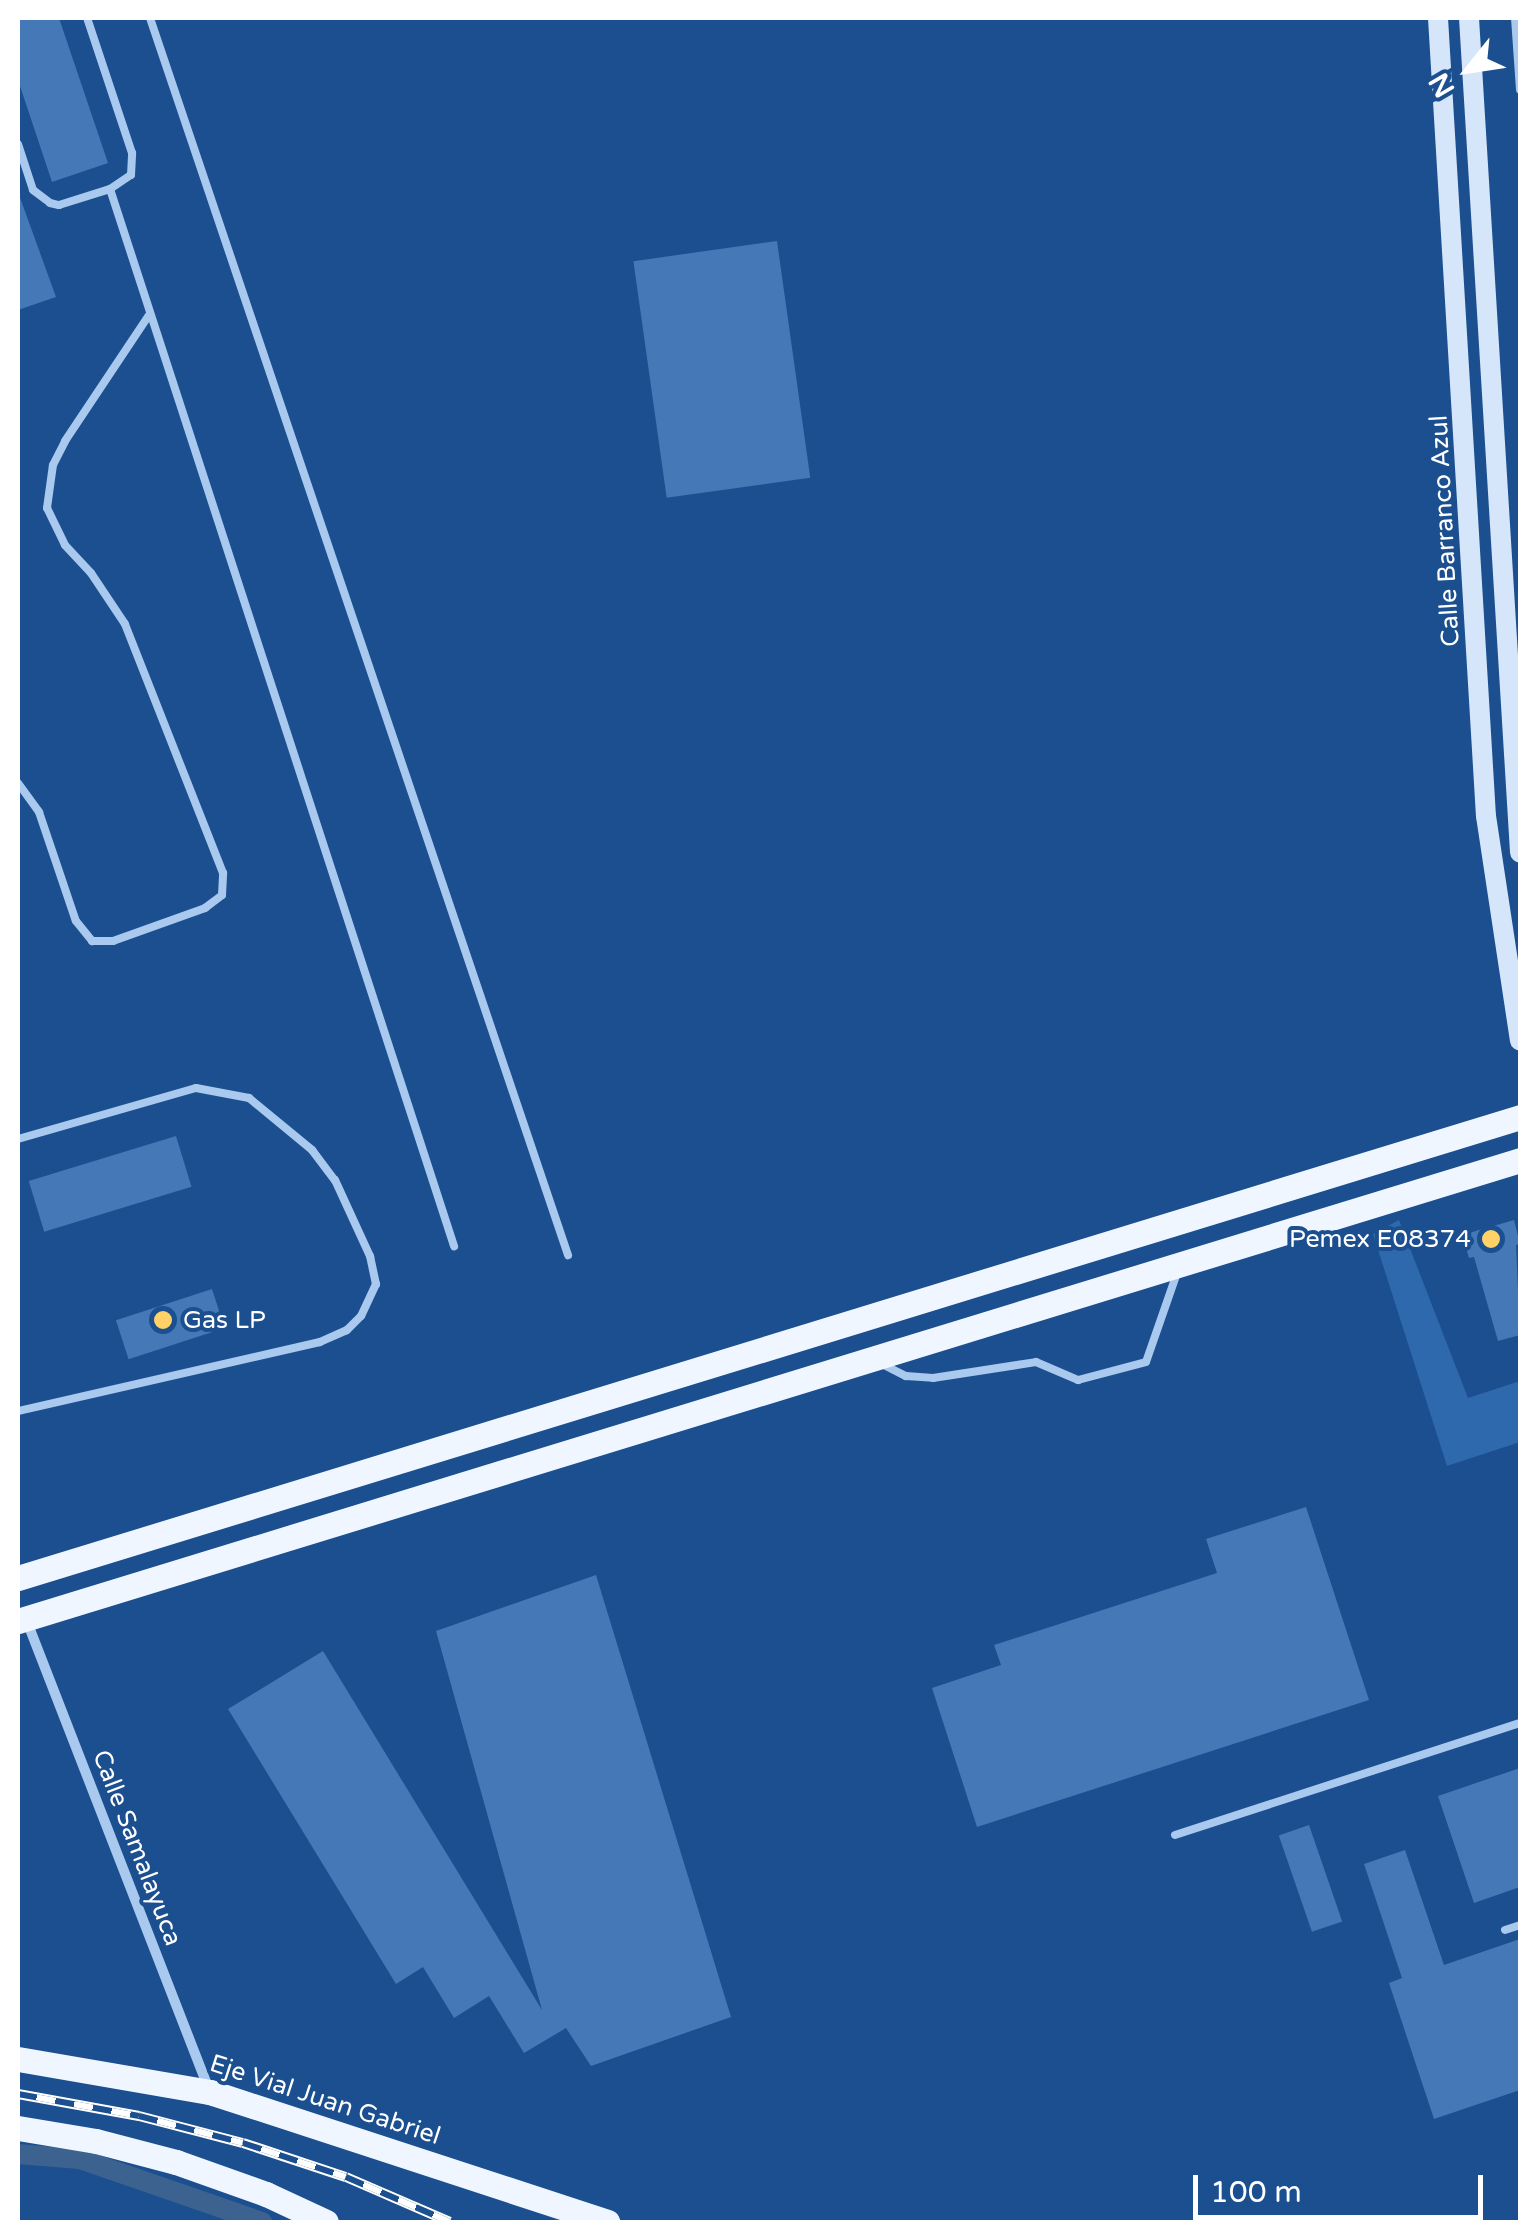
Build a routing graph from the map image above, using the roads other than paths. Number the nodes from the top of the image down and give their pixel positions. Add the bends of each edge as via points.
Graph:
1 (87, 18) edge
2 (150, 18) edge
3 (1438, 18) edge
4 (1469, 18) edge
5 (1514, 18) edge
6 (1520, 90) edge
7 (18, 144) edge
8 (110, 188) junction
9 (149, 316) junction
10 (18, 784) edge
11 (1520, 852) edge
12 (1520, 1040) edge
13 (1520, 1117) edge
14 (18, 1139) edge
15 (1520, 1160) edge
16 (1520, 1174) edge
17 (1462, 1177) junction
18 (454, 1246) dead end
19 (568, 1255) dead end
20 (1180, 1264) junction
21 (875, 1360) junction
22 (18, 1411) edge
23 (220, 1516) junction
24 (232, 1555) junction
25 (18, 1578) edge
26 (22, 1620) edge
27 (1520, 1723) edge
28 (1175, 1835) dead end
29 (1520, 1925) edge
30 (1504, 1930) dead end
31 (18, 2059) edge
32 (210, 2092) junction
33 (18, 2128) edge
34 (326, 2222) edge
35 (608, 2222) edge

1 - 8 lane via 134,164 124,184
2 - 19 lane
3 - 12 main road, Calle Barranco Azul via 1486,816
4 - 11 main road
5 - 6 lane
7 - 8 lane via 34,190 50,203
8 - 9 lane
9 - 10 lane via 65,442 50,476 47,508 64,545 126,624 223,872 222,894 205,908 113,941 92,941 76,921 39,812
9 - 18 lane
13 - 23 main road
14 - 22 lane via 196,1088 248,1098 312,1150 335,1180 376,1284 361,1316 320,1342
15 - 17 main road
16 - 17 main road
17 - 20 main road
20 - 21 main road
20 - 21 lane via 1146,1362 1078,1380 1036,1362 919,1378
21 - 24 main road
23 - 24 main road
23 - 25 main road
24 - 26 main road
26 - 32 street, Calle Samalayuca
27 - 28 lane
29 - 30 lane
31 - 32 main road, Eje Vial Juan Gabriel
32 - 35 main road, Eje Vial Juan Gabriel
33 - 34 main road via 176,2162

